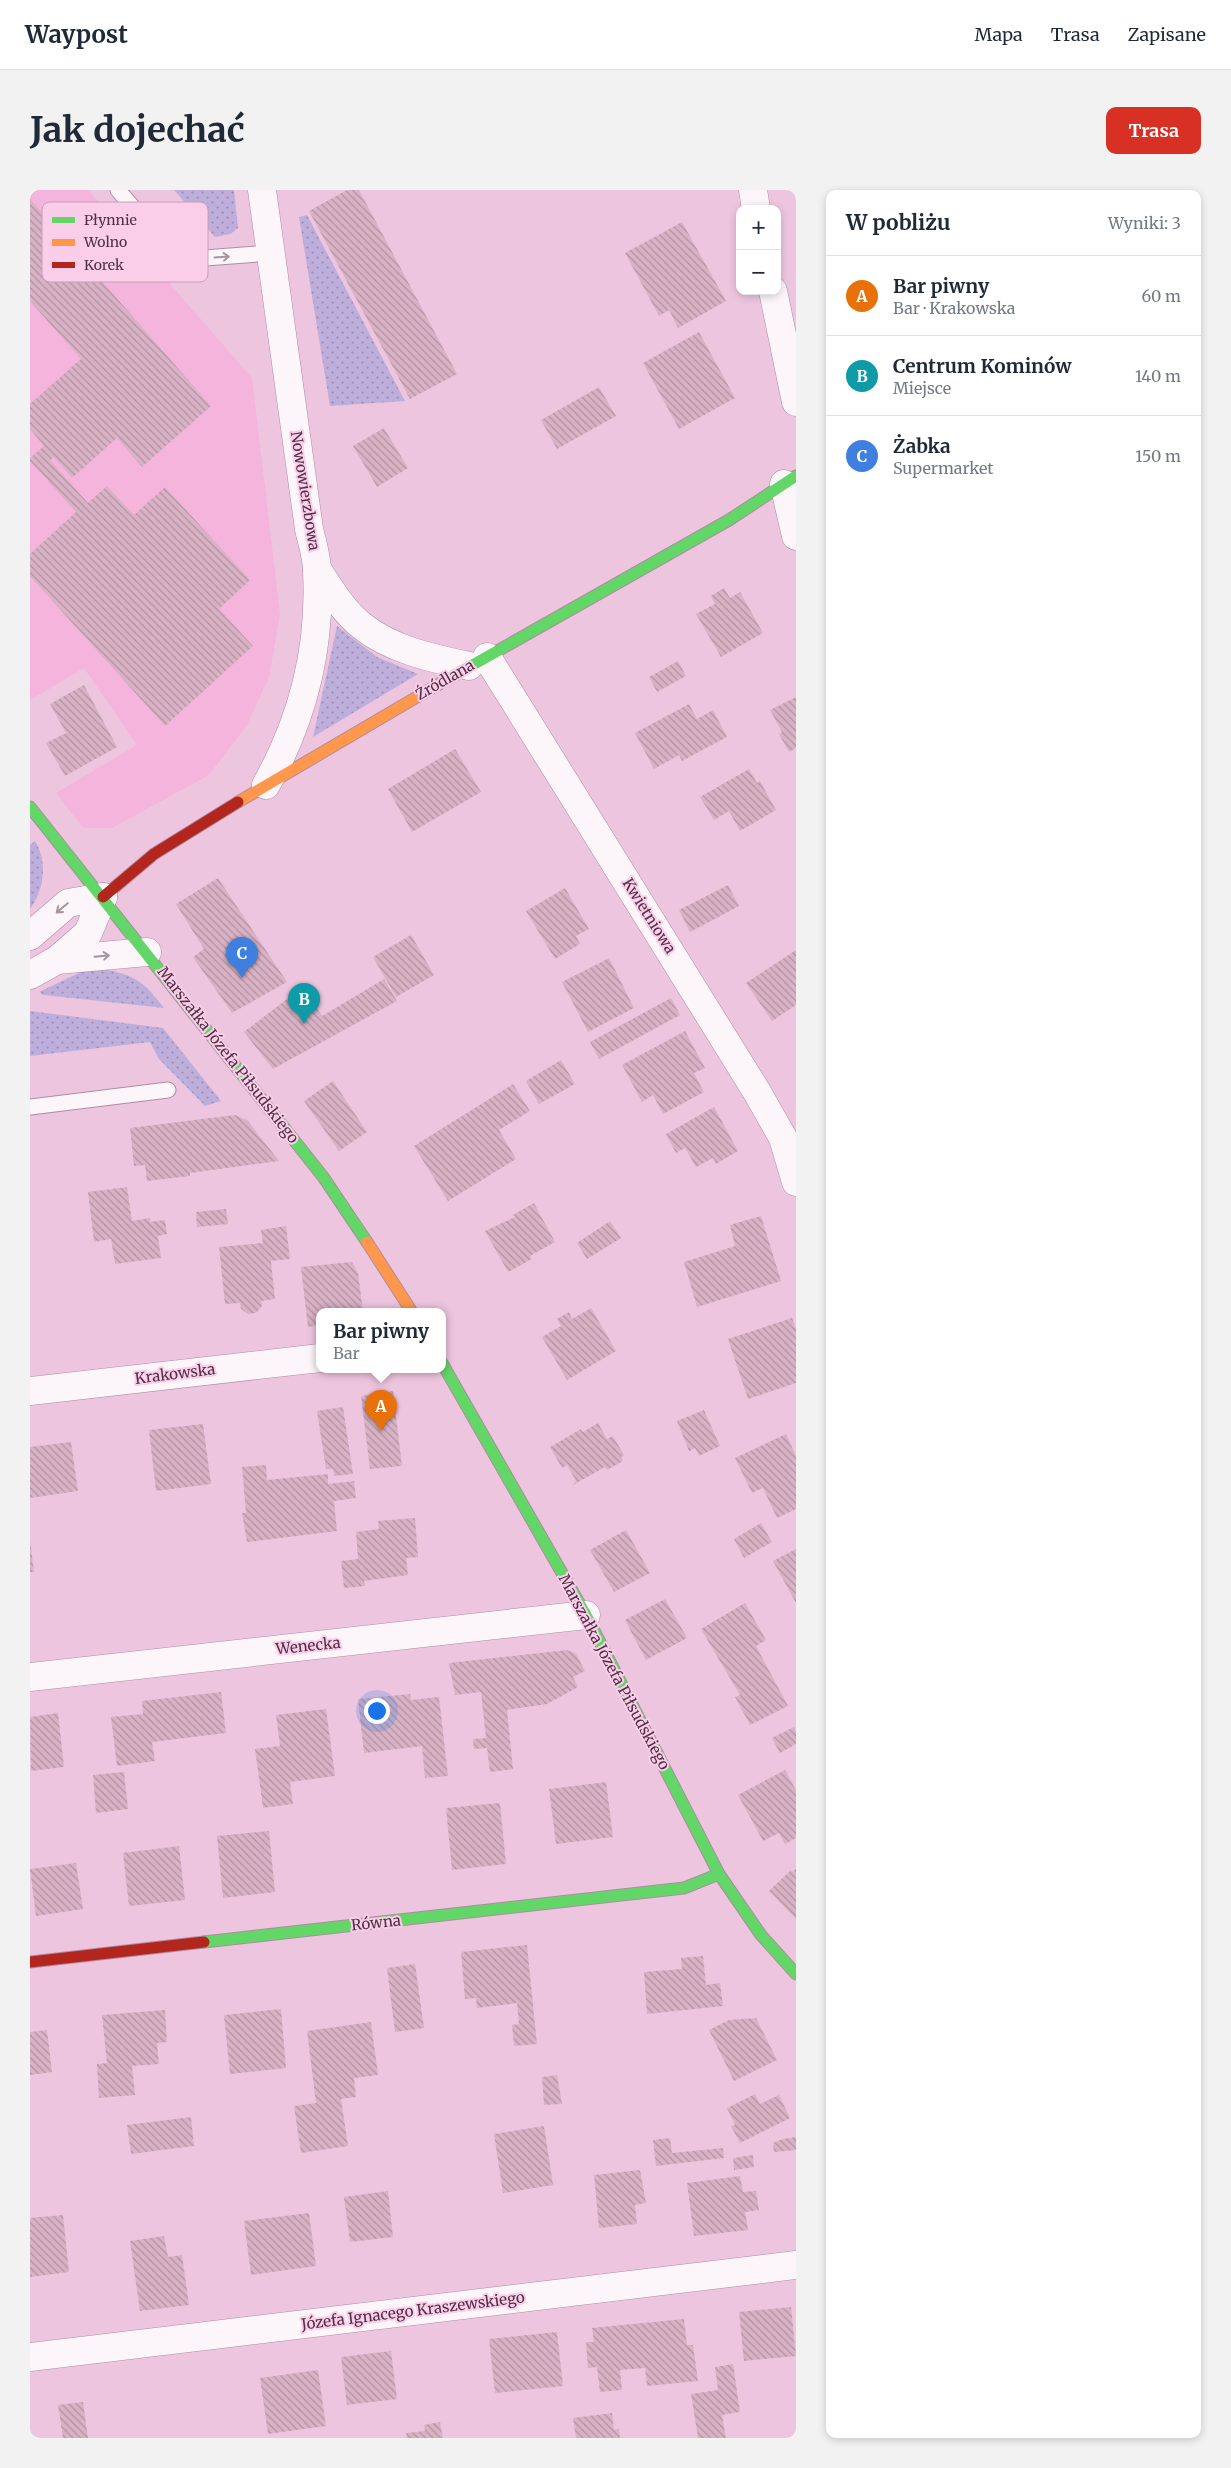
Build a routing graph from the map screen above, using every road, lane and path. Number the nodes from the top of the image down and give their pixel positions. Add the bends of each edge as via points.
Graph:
1 (118, 190) edge
2 (262, 190) edge
3 (752, 190) edge
4 (128, 202) edge
5 (755, 205) edge
6 (271, 253) junction
7 (208, 258) edge
8 (774, 295) edge
9 (796, 402) edge
10 (790, 480) edge
11 (796, 536) edge
12 (317, 569) junction
13 (478, 662) junction
14 (266, 785) junction
15 (30, 807) edge
16 (103, 897) junction
17 (30, 936) edge
18 (147, 952) junction
19 (57, 960) junction
20 (30, 975) edge
21 (168, 1090) dead end
22 (30, 1107) edge
23 (796, 1182) edge
24 (410, 1308) edge
25 (316, 1358) edge
26 (446, 1370) edge
27 (30, 1391) edge
28 (586, 1615) junction
29 (30, 1677) edge
30 (719, 1874) junction
31 (30, 1962) edge
32 (796, 1974) edge
33 (796, 2265) edge
34 (30, 2357) edge

1 -> 4 lane
2 - 6 street, Nowowierzbowa
3 - 5 street
7 -> 6 lane
6 - 12 street, Nowowierzbowa
8 - 9 street
10 - 11 street
10 - 13 street, Źródlana via 721,525
12 - 13 street via 350,614 379,638 432,658
12 - 14 street, Nowowierzbowa via 312,660 290,739
13 - 14 street, Źródlana
13 - 23 street, Kwietniowa via 752,1083 783,1138
14 - 16 street, Źródlana via 154,854
15 - 16 street, Marszałka Józefa Piłsudskiego
16 -> 17 street via 68,903
16 - 18 street, Marszałka Józefa Piłsudskiego
16 - 19 street via 88,934
19 -> 18 street
18 - 24 street, Marszałka Józefa Piłsudskiego via 324,1178
19 - 20 street
21 - 22 lane
25 - 27 street, Krakowska
26 - 28 street, Marszałka Józefa Piłsudskiego
28 - 29 street, Wenecka
28 - 30 street, Marszałka Józefa Piłsudskiego
30 - 31 street, Równa via 684,1888
30 - 32 street, Marszałka Józefa Piłsudskiego via 762,1935
33 - 34 street, Józefa Ignacego Kraszewskiego

